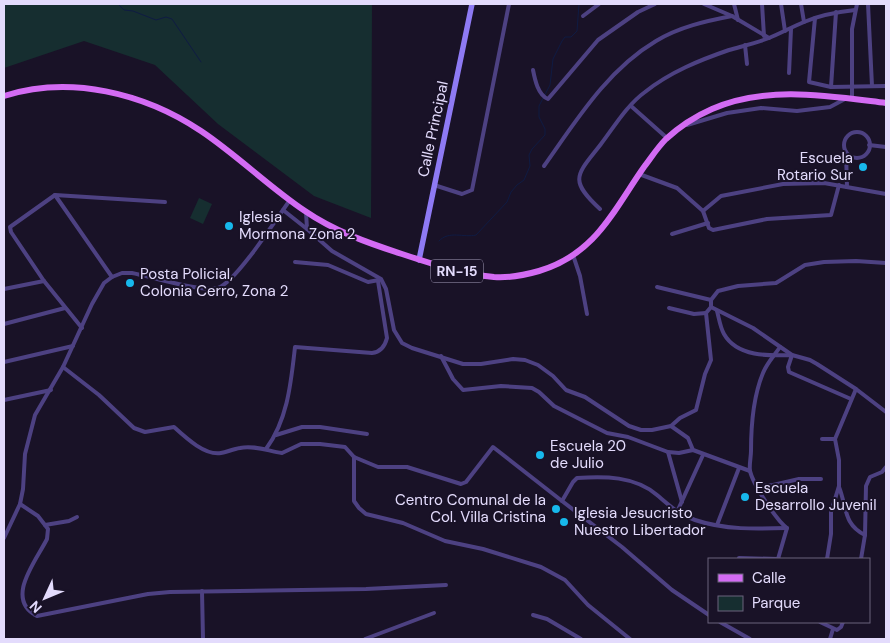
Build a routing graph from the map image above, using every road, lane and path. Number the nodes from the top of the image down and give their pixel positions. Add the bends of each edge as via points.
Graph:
1 (472, 4) edge
2 (509, 4) edge
3 (599, 4) edge
4 (655, 4) edge
5 (704, 4) edge
6 (734, 4) edge
7 (762, 4) edge
8 (781, 4) edge
9 (801, 4) edge
10 (857, 4) edge
11 (868, 4) edge
12 (855, 10) junction
13 (836, 12) junction
14 (584, 16) dead end
15 (732, 16) junction
16 (815, 18) junction
17 (738, 20) junction
18 (804, 22) junction
19 (791, 29) junction
20 (785, 31) junction
21 (767, 37) junction
22 (745, 45) junction
23 (747, 64) dead end
24 (533, 70) dead end
25 (789, 74) dead end
26 (854, 86) junction
27 (872, 86) junction
28 (886, 86) edge
29 (831, 87) junction
30 (4, 96) edge
31 (849, 99) junction
32 (886, 103) edge
33 (631, 106) junction
34 (684, 126) junction
35 (667, 138) junction
36 (869, 145) junction
37 (886, 147) edge
38 (846, 152) junction
39 (544, 166) dead end
40 (639, 174) junction
41 (434, 185) junction
42 (839, 185) junction
43 (846, 187) junction
44 (886, 194) edge
45 (55, 195) junction
46 (290, 200) junction
47 (165, 202) dead end
48 (600, 209) dead end
49 (283, 210) junction
50 (703, 211) junction
51 (306, 212) junction
52 (708, 223) junction
53 (307, 228) junction
54 (672, 234) dead end
55 (573, 256) junction
56 (418, 260) junction
57 (295, 262) dead end
58 (886, 264) edge
59 (112, 277) junction
60 (379, 280) junction
61 (44, 281) junction
62 (657, 287) dead end
63 (4, 289) edge
64 (710, 300) junction
65 (711, 307) junction
66 (65, 308) junction
67 (669, 308) dead end
68 (717, 311) junction
69 (706, 313) junction
70 (587, 314) dead end
71 (4, 324) edge
72 (82, 328) junction
73 (72, 346) junction
74 (780, 347) junction
75 (792, 355) junction
76 (441, 356) junction
77 (774, 356) junction
78 (4, 362) edge
79 (63, 367) junction
80 (856, 389) junction
81 (51, 390) junction
82 (851, 399) junction
83 (4, 400) edge
84 (886, 412) edge
85 (671, 426) junction
86 (367, 434) dead end
87 (276, 435) junction
88 (822, 439) dead end
89 (835, 439) junction
90 (266, 448) junction
91 (693, 450) junction
92 (668, 452) junction
93 (703, 455) junction
94 (354, 457) junction
95 (886, 467) edge
96 (739, 468) junction
97 (750, 472) junction
98 (820, 479) dead end
99 (758, 486) junction
100 (839, 486) junction
101 (562, 502) junction
102 (682, 502) junction
103 (20, 504) junction
104 (677, 512) junction
105 (77, 517) dead end
106 (46, 525) junction
107 (717, 525) junction
108 (786, 528) junction
109 (866, 535) junction
110 (4, 538) edge
111 (778, 558) edge
112 (827, 558) edge
113 (861, 558) edge
114 (446, 585) dead end
115 (202, 591) junction
116 (434, 613) dead end
117 (708, 614) edge
118 (533, 616) dead end
119 (722, 623) edge
120 (822, 623) edge
121 (842, 623) edge
122 (833, 629) junction
123 (203, 639) edge
124 (365, 639) edge
125 (581, 639) edge
126 (630, 639) edge
127 (750, 639) edge
128 (830, 639) edge

1 - 41 street, Calle Principal
2 - 41 street via 472,190 462,194
3 - 14 street
4 - 24 street via 598,40 548,98 541,94
5 - 15 street
6 - 17 street
7 - 21 street
8 - 20 street
9 - 18 street
10 - 12 street
11 - 27 street
12 - 13 street
12 - 26 street via 852,29
13 - 16 street
13 - 29 street
15 - 17 street
15 - 39 street via 672,33 625,64 600,90
16 - 18 street
16 - 29 street via 809,82
17 - 21 street
18 - 19 street
19 - 20 street
19 - 25 street
20 - 21 street
21 - 22 street
22 - 23 street
22 - 33 street via 687,66 644,92
26 - 27 street
26 - 29 street
26 - 31 street
27 - 28 street
30 - 46 main road, RN-15 via 46,88 79,87 116,93 156,106 200,131
31 - 32 main road, RN-15
31 - 34 street via 835,105 797,111 762,108 727,112
31 - 34 main road, RN-15 via 778,94 750,97 711,109
33 - 35 street
33 - 48 street via 581,171 579,182 585,196
34 - 35 main road, RN-15
35 - 40 main road, RN-15
36 - 37 street
36 - 38 street via 867,153 860,157 852,157
36 - 38 street via 864,135 853,133 845,141
38 - 43 street
40 - 50 street via 677,188
40 - 55 main road, RN-15 via 610,220 585,248
41 - 56 street, Calle Principal
42 - 43 street
42 - 50 street via 806,182 730,193
42 - 52 street via 831,215 767,220 713,230
43 - 44 street
45 - 47 street
45 - 59 street
45 - 61 street via 10,227
46 - 49 street
46 - 51 main road, RN-15
49 - 53 street
49 - 59 street via 231,279 218,288 204,289 132,273
50 - 52 street
51 - 53 street
51 - 56 main road, RN-15 via 331,227
52 - 54 street
53 - 60 street via 332,251
55 - 56 main road, RN-15 via 540,271 499,277 467,274
55 - 70 street
57 - 60 street via 328,265 368,282
58 - 64 street via 856,261 805,265 776,282 718,291
59 - 72 street via 104,283
60 - 76 street via 386,289 394,330 402,343
60 - 87 street via 385,344 372,353 295,347 290,392
61 - 63 street
61 - 66 street
62 - 64 street
64 - 65 street
65 - 68 street
65 - 69 street
66 - 71 street
66 - 72 street
67 - 69 street via 694,314
68 - 74 street via 753,328
68 - 77 street via 730,343 740,349
69 - 85 street via 711,360 697,408
72 - 73 street
73 - 78 street
73 - 79 street
74 - 75 street
74 - 77 street
75 - 77 street
75 - 80 street via 810,360
75 - 82 street via 789,372
76 - 85 street via 463,364 525,360 553,376 566,390 585,397 629,426 641,430
76 - 92 street via 452,379 463,390 502,386 532,388 554,406 607,433
77 - 97 street via 762,375 754,402
79 - 81 street
79 - 90 street via 134,428 145,432 174,427 211,453
80 - 82 street
80 - 84 street
81 - 83 street
81 - 103 street via 35,415 25,454
82 - 89 street
85 - 91 street via 688,438
86 - 87 street via 302,427
87 - 90 street
88 - 89 street
89 - 100 street
90 - 94 street via 282,453 301,444 320,444 345,447
91 - 92 street
91 - 93 street
92 - 102 street
93 - 96 street
93 - 102 street
94 - 101 street via 378,467 406,467 461,484 493,447
94 - 126 street via 354,501 366,514 403,523 445,541 541,567 565,580 579,598
95 - 109 street via 870,477 866,486
96 - 97 street
96 - 107 street
97 - 99 street
98 - 99 street
99 - 108 street
100 - 109 street via 848,519 856,530
100 - 112 street via 831,512
101 - 104 street via 577,478 619,478 643,486
101 - 117 street via 672,590
102 - 104 street
103 - 106 street
103 - 110 street
104 - 107 street
105 - 106 street
106 - 115 street via 47,539 22,589 23,603 37,616 148,594
107 - 108 street via 746,529
108 - 111 street
109 - 113 street
114 - 115 street
115 - 123 street
116 - 124 street
118 - 125 street via 547,619
119 - 127 street
120 - 122 street
121 - 122 street via 839,629
122 - 128 street

